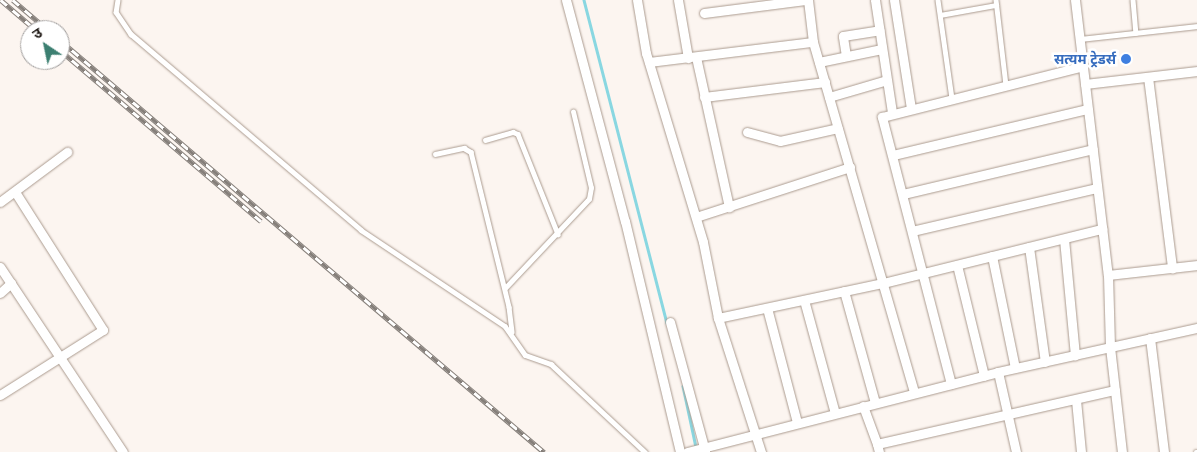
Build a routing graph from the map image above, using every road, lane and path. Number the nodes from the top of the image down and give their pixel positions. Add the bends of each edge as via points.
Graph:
1 (118, 0) edge
2 (566, 0) edge
3 (637, 0) edge
4 (678, 0) edge
5 (807, 0) edge
6 (875, 0) edge
7 (894, 0) edge
8 (938, 0) edge
9 (1075, 0) edge
10 (1133, 0) edge
11 (996, 3) edge
12 (704, 12) dead end
13 (940, 15) junction
14 (1197, 26) edge
15 (880, 30) junction
16 (1136, 33) junction
17 (1080, 39) junction
18 (813, 42) junction
19 (882, 49) junction
20 (846, 56) junction
21 (692, 57) junction
22 (649, 62) junction
23 (819, 62) junction
24 (1083, 66) junction
25 (1197, 71) edge
26 (1148, 77) junction
27 (887, 80) junction
28 (825, 82) junction
29 (1085, 84) junction
30 (1006, 85) junction
31 (704, 97) junction
32 (829, 97) junction
33 (952, 98) junction
34 (911, 108) junction
35 (1088, 109) junction
36 (573, 112) dead end
37 (892, 113) junction
38 (838, 128) junction
39 (747, 132) dead end
40 (485, 140) dead end
41 (1093, 149) junction
42 (67, 152) dead end
43 (435, 154) dead end
44 (893, 155) junction
45 (850, 167) junction
46 (1097, 188) junction
47 (15, 192) junction
48 (903, 194) junction
49 (0, 202) edge
50 (729, 207) junction
51 (696, 217) junction
52 (1102, 229) junction
53 (912, 231) junction
54 (558, 234) junction
55 (1064, 239) junction
56 (1029, 247) junction
57 (992, 256) junction
58 (957, 265) junction
59 (1197, 265) edge
60 (0, 267) edge
61 (1172, 268) junction
62 (923, 273) junction
63 (1108, 275) junction
64 (11, 283) junction
65 (883, 283) junction
66 (505, 288) junction
67 (844, 291) junction
68 (0, 293) edge
69 (804, 300) junction
70 (767, 308) junction
71 (718, 318) junction
72 (670, 322) dead end
73 (1197, 328) edge
74 (512, 332) junction
75 (1150, 338) junction
76 (1110, 347) junction
77 (60, 356) junction
78 (1075, 356) junction
79 (1045, 362) junction
80 (1015, 368) junction
81 (998, 372) junction
82 (984, 376) junction
83 (951, 384) junction
84 (1115, 390) junction
85 (914, 393) junction
86 (0, 395) edge
87 (1076, 400) junction
88 (875, 403) junction
89 (863, 406) junction
90 (835, 413) junction
91 (1008, 414) junction
92 (797, 422) junction
93 (752, 433) junction
94 (878, 448) edge
95 (697, 450) edge
96 (123, 452) edge
97 (645, 452) edge
98 (680, 452) edge
99 (761, 452) edge
100 (1016, 452) edge
101 (1081, 452) edge
102 (1122, 452) edge
103 (1164, 452) edge

1 - 74 lane via 116,12 131,34 361,230
2 - 98 street via 625,221
3 - 22 street
4 - 21 street
5 - 12 street
5 - 18 street
6 - 15 street
7 - 34 street
8 - 13 lane
9 - 17 street
10 - 16 lane
11 - 13 lane
11 - 30 lane
13 - 33 lane
14 - 16 lane
15 - 19 street
15 - 20 street via 843,36
16 - 17 lane
17 - 24 street
18 - 21 street
18 - 23 street
19 - 20 street
19 - 27 street
20 - 23 street
21 - 22 street
21 - 31 street
22 - 51 street
23 - 28 street
24 - 29 street
24 - 30 street
25 - 26 street
26 - 29 street
26 - 61 street
27 - 32 street
27 - 37 street
28 - 31 street
28 - 32 street
29 - 35 street
30 - 33 street
31 - 50 street
32 - 38 street
33 - 34 street
34 - 37 street
35 - 41 street
35 - 44 street
36 - 54 lane via 591,194
37 - 44 street via 884,115 881,120
38 - 39 street via 780,141
38 - 45 street
40 - 54 lane via 513,132 518,134
41 - 46 street
41 - 48 street
42 - 47 street
43 - 66 lane via 464,148 471,152
44 - 48 street
45 - 50 street
45 - 65 street
46 - 52 street
46 - 53 street
47 - 49 street
47 - 77 street via 103,330
48 - 53 street
50 - 51 street
51 - 71 street
52 - 55 street
52 - 63 street
53 - 62 street
54 - 66 lane
55 - 56 street
55 - 78 street
56 - 57 street
56 - 79 street
57 - 58 street
57 - 80 street
58 - 62 street
58 - 82 street
59 - 61 street
60 - 64 street
61 - 63 street
62 - 65 street
62 - 83 street
63 - 76 street
64 - 68 street
64 - 77 street
65 - 67 street
65 - 85 street
66 - 74 lane
67 - 69 street
67 - 88 street
69 - 70 street
69 - 90 street
70 - 71 street
70 - 92 street
71 - 93 street
72 - 95 street
73 - 75 street
74 - 97 lane via 522,352 551,364
75 - 76 street
75 - 103 street
76 - 78 street
76 - 84 street
77 - 86 street
77 - 96 street
78 - 79 street
79 - 80 street
80 - 81 street
81 - 82 street
81 - 91 street
82 - 83 street
83 - 85 street
84 - 87 street
84 - 102 street
85 - 88 street
87 - 91 street
87 - 101 street
88 - 89 street
89 - 90 street
89 - 94 street
90 - 92 street
91 - 94 street
91 - 100 street
92 - 93 street
93 - 95 street
93 - 99 street

